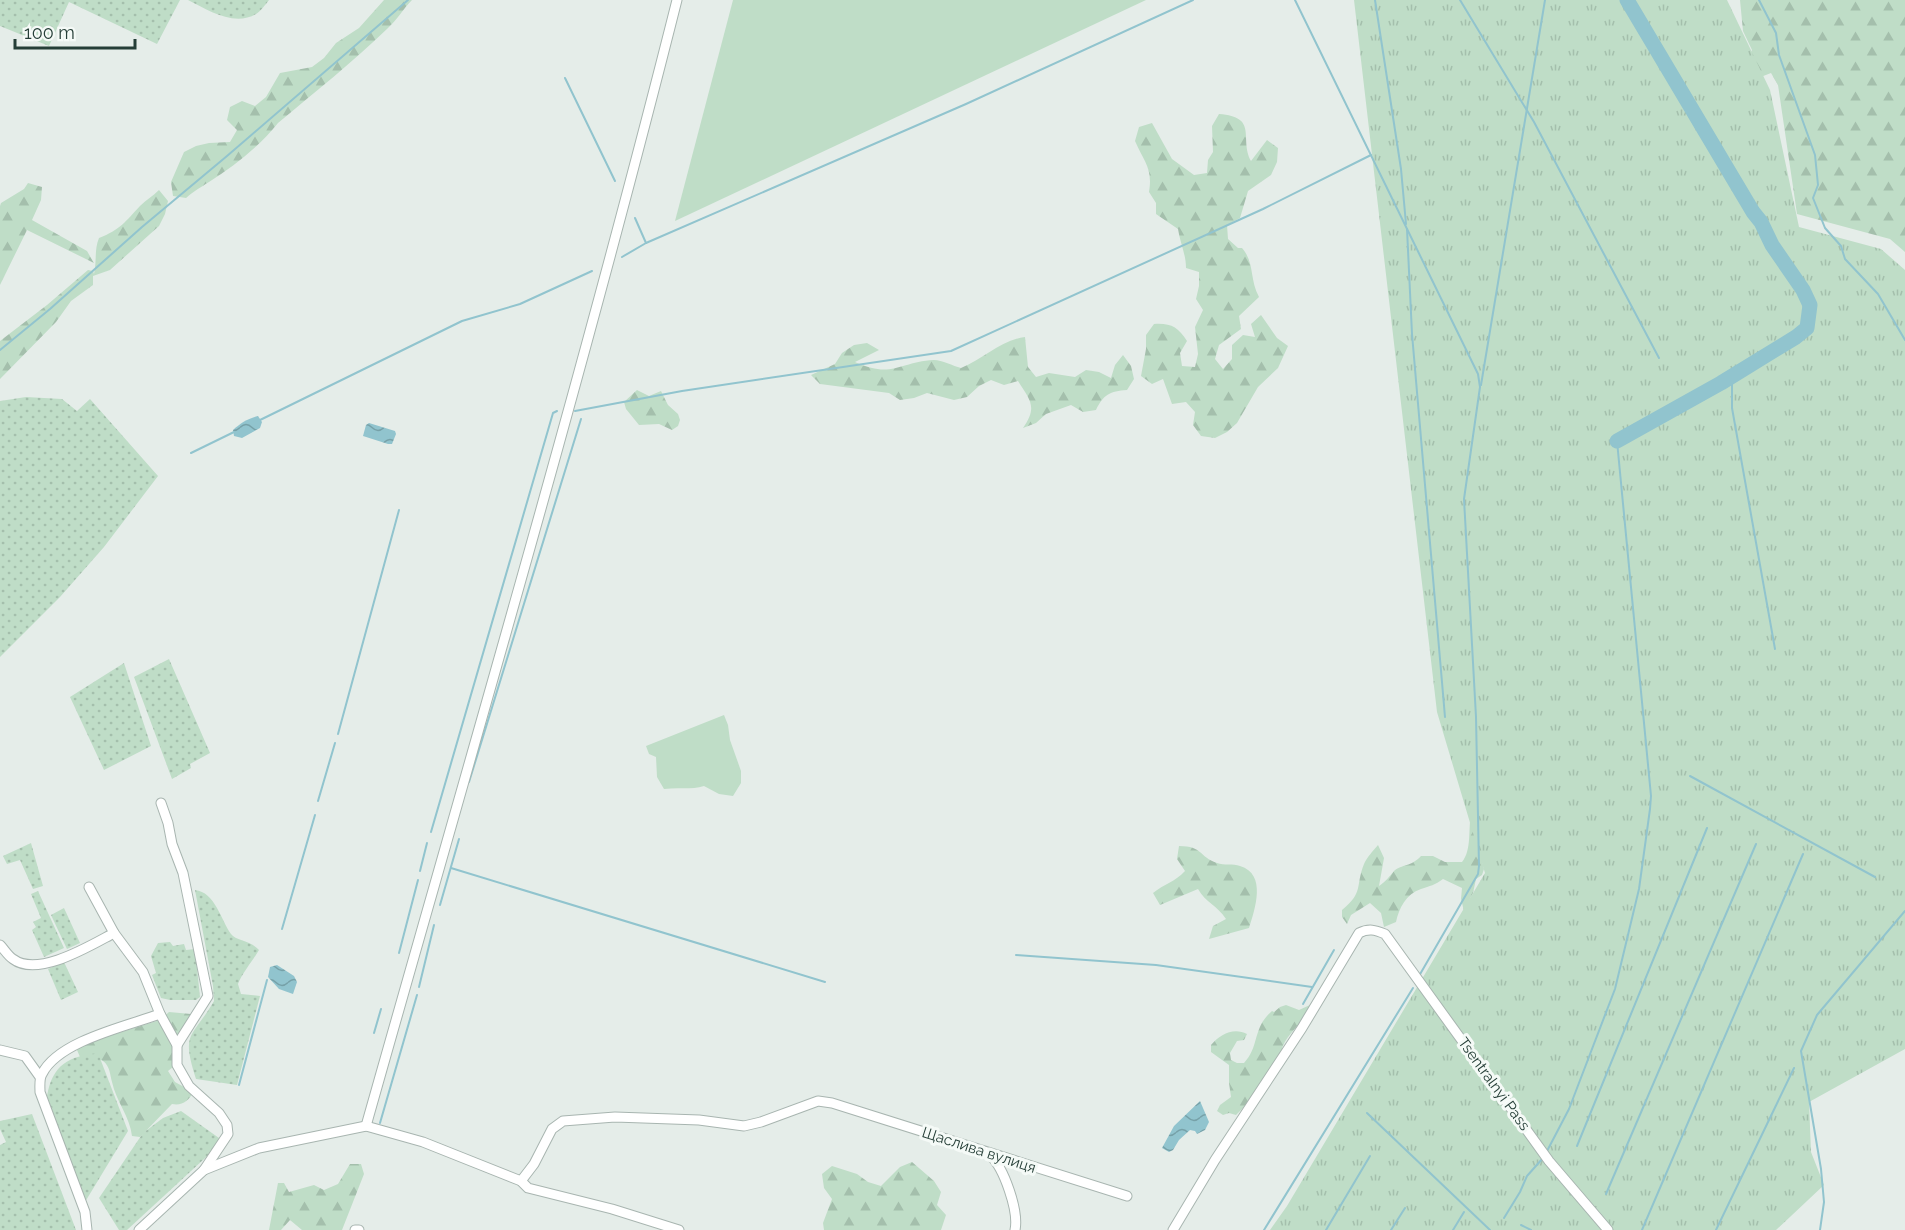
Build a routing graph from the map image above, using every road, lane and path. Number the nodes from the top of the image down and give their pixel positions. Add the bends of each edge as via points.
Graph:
1 (677, 0) edge
2 (161, 803) dead end
3 (89, 887) dead end
4 (114, 933) junction
5 (0, 945) edge
6 (160, 1014) junction
7 (177, 1045) junction
8 (0, 1050) edge
9 (40, 1077) junction
10 (366, 1126) junction
11 (988, 1153) junction
12 (204, 1170) junction
13 (521, 1181) junction
14 (1127, 1196) dead end
15 (1175, 1226) edge
16 (87, 1230) edge
17 (139, 1230) edge
18 (679, 1230) edge
19 (1015, 1230) edge
20 (1608, 1230) edge

1 - 10 street via 515,600
2 - 7 street via 183,873 208,996
3 - 4 street
4 - 5 street via 66,957 40,964 14,960
4 - 6 street via 143,972
6 - 7 street
6 - 9 street via 73,1044 48,1064
7 - 12 street via 177,1065 189,1086 227,1125 228,1134
8 - 9 street via 25,1056
9 - 16 street via 40,1092 85,1212
10 - 12 street via 260,1148
10 - 13 street via 423,1142
11 - 13 street, Щаслива вулиця via 818,1101 744,1126 615,1117 562,1121 552,1129
11 - 14 street, Щаслива вулиця
11 - 19 street via 997,1161 1010,1192
12 - 17 street
13 - 18 street via 528,1188
15 - 20 street, Tsentralnyi Pass via 1359,933 1373,929 1385,934 1549,1161

